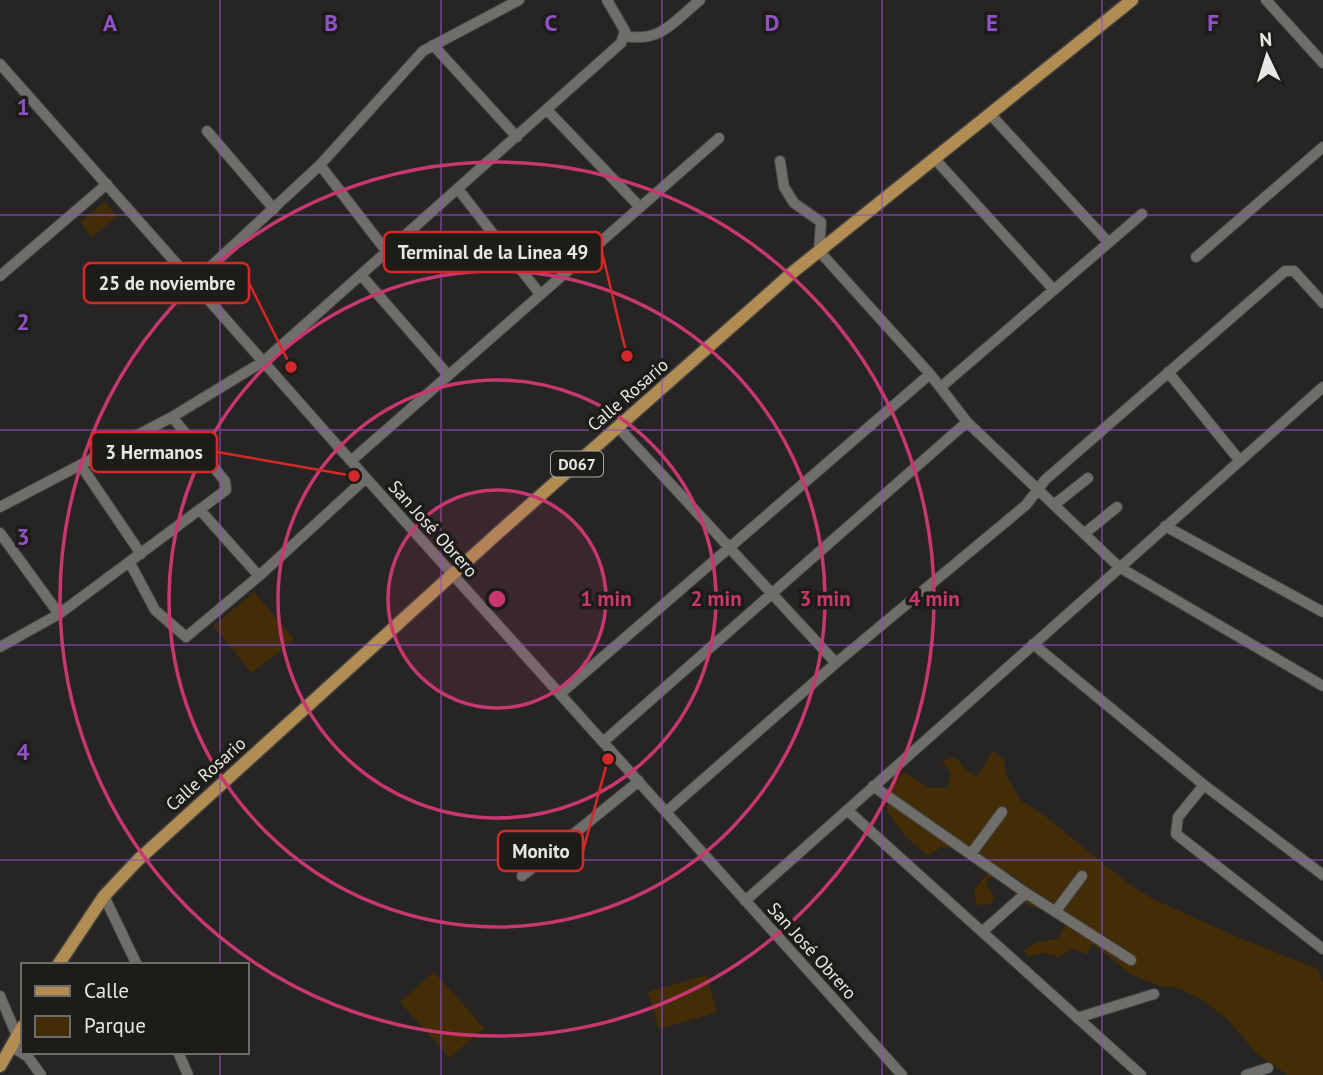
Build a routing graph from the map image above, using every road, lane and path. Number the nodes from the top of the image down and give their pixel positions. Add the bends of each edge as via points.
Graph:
1 (519, 0) edge
2 (607, 0) edge
3 (700, 0) edge
4 (1132, 0) edge
5 (1266, 0) edge
6 (625, 36) junction
7 (433, 45) junction
8 (1323, 63) edge
9 (0, 64) edge
10 (547, 110) junction
11 (990, 114) junction
12 (207, 131) dead end
13 (517, 137) junction
14 (719, 138) dead end
15 (1323, 147) edge
16 (934, 158) junction
17 (780, 161) dead end
18 (320, 165) junction
19 (107, 184) junction
20 (458, 189) junction
21 (640, 207) junction
22 (274, 209) junction
23 (1142, 214) dead end
24 (1108, 242) junction
25 (819, 251) junction
26 (387, 252) junction
27 (1196, 257) dead end
28 (361, 275) junction
29 (0, 276) edge
30 (193, 283) junction
31 (1054, 290) junction
32 (541, 294) junction
33 (1323, 303) edge
34 (264, 361) junction
35 (1168, 372) junction
36 (930, 374) junction
37 (448, 375) junction
38 (942, 387) junction
39 (1323, 387) edge
40 (172, 417) junction
41 (967, 422) junction
42 (618, 427) junction
43 (352, 460) junction
44 (1240, 461) junction
45 (82, 467) junction
46 (366, 478) junction
47 (1088, 478) dead end
48 (1037, 491) junction
49 (1055, 504) junction
50 (0, 507) edge
51 (1117, 507) dead end
52 (200, 510) junction
53 (1165, 526) junction
54 (0, 533) edge
55 (1085, 533) junction
56 (729, 548) junction
57 (141, 554) junction
58 (130, 563) junction
59 (1119, 568) junction
60 (453, 574) junction
61 (259, 576) junction
62 (772, 593) junction
63 (1323, 612) edge
64 (59, 614) junction
65 (1033, 644) junction
66 (0, 648) edge
67 (836, 663) junction
68 (1323, 686) edge
69 (560, 694) junction
70 (603, 742) junction
71 (639, 781) junction
72 (1204, 785) junction
73 (873, 786) junction
74 (847, 810) junction
75 (1002, 812) dead end
76 (666, 813) junction
77 (971, 854) junction
78 (1323, 875) edge
79 (522, 876) dead end
80 (1082, 876) dead end
81 (1026, 893) junction
82 (104, 896) junction
83 (745, 901) junction
84 (1055, 912) junction
85 (982, 932) junction
86 (1323, 949) edge
87 (1131, 960) dead end
88 (59, 963) edge
89 (136, 963) edge
90 (1154, 994) dead end
91 (0, 996) edge
92 (1077, 1017) junction
93 (17, 1036) edge
94 (27, 1054) edge
95 (178, 1054) edge
96 (0, 1066) edge
97 (1268, 1068) dead end
98 (41, 1075) edge
99 (188, 1075) edge
100 (902, 1075) edge
101 (1141, 1075) edge
102 (1246, 1075) edge

1 - 7 street
2 - 6 street
3 - 6 street via 657,36 645,40
4 - 11 main road, Calle Rosario / D067
5 - 8 street
6 - 10 street
7 - 13 street
7 - 18 street
9 - 19 street, San José Obrero
10 - 13 street
10 - 21 street
11 - 16 main road, Calle Rosario / D067
11 - 24 street
12 - 22 street
13 - 20 street
14 - 21 street
15 - 27 street
16 - 25 main road, Calle Rosario / D067
16 - 31 street
17 - 25 street via 789,195 821,222
18 - 22 street
18 - 26 street
19 - 29 street
19 - 30 street, San José Obrero
20 - 26 street
20 - 32 street
21 - 32 street
22 - 30 street
23 - 24 street
24 - 31 street
25 - 36 street
25 - 42 main road, Calle Rosario / D067
26 - 28 street
28 - 34 street
28 - 37 street
30 - 34 street, San José Obrero
31 - 38 street
32 - 37 street
33 - 35 street via 1294,271 1285,271
34 - 40 street
34 - 43 street, San José Obrero
35 - 44 street
35 - 48 street
36 - 38 street
36 - 56 street
37 - 43 street
38 - 41 street
39 - 44 street
40 - 45 street
40 - 52 street via 225,481 223,493
41 - 48 street
41 - 62 street
42 - 56 street
42 - 60 main road, Calle Rosario / D067
43 - 46 street, San José Obrero
44 - 53 street
45 - 50 street
45 - 57 street
46 - 60 street, San José Obrero
46 - 61 street
47 - 49 street
48 - 49 street
48 - 67 street
49 - 55 street
51 - 55 street
52 - 57 street
52 - 61 street
53 - 59 street
53 - 63 street
54 - 64 street
55 - 59 street
56 - 62 street
56 - 69 street
57 - 58 street
58 - 61 street via 155,610 186,637
58 - 64 street
59 - 65 street
59 - 68 street
60 - 69 street, San José Obrero
60 - 82 main road, Calle Rosario / D067
62 - 67 street
62 - 70 street
64 - 66 street
65 - 72 street
65 - 73 street
67 - 76 street
69 - 70 street, San José Obrero
70 - 71 street, San José Obrero
71 - 76 street, San José Obrero
71 - 79 street
72 - 78 street
72 - 86 street via 1178,817 1176,834
73 - 74 street
73 - 77 street
74 - 83 street
74 - 85 street
75 - 77 street
76 - 83 street, San José Obrero
77 - 81 street
80 - 84 street
81 - 84 street
81 - 85 street
82 - 88 main road, Calle Rosario / D067
82 - 89 street
83 - 100 street, San José Obrero
84 - 87 street
85 - 92 street
90 - 92 street
91 - 93 street
92 - 101 street
93 - 96 main road
94 - 98 street
95 - 99 street
97 - 102 street

